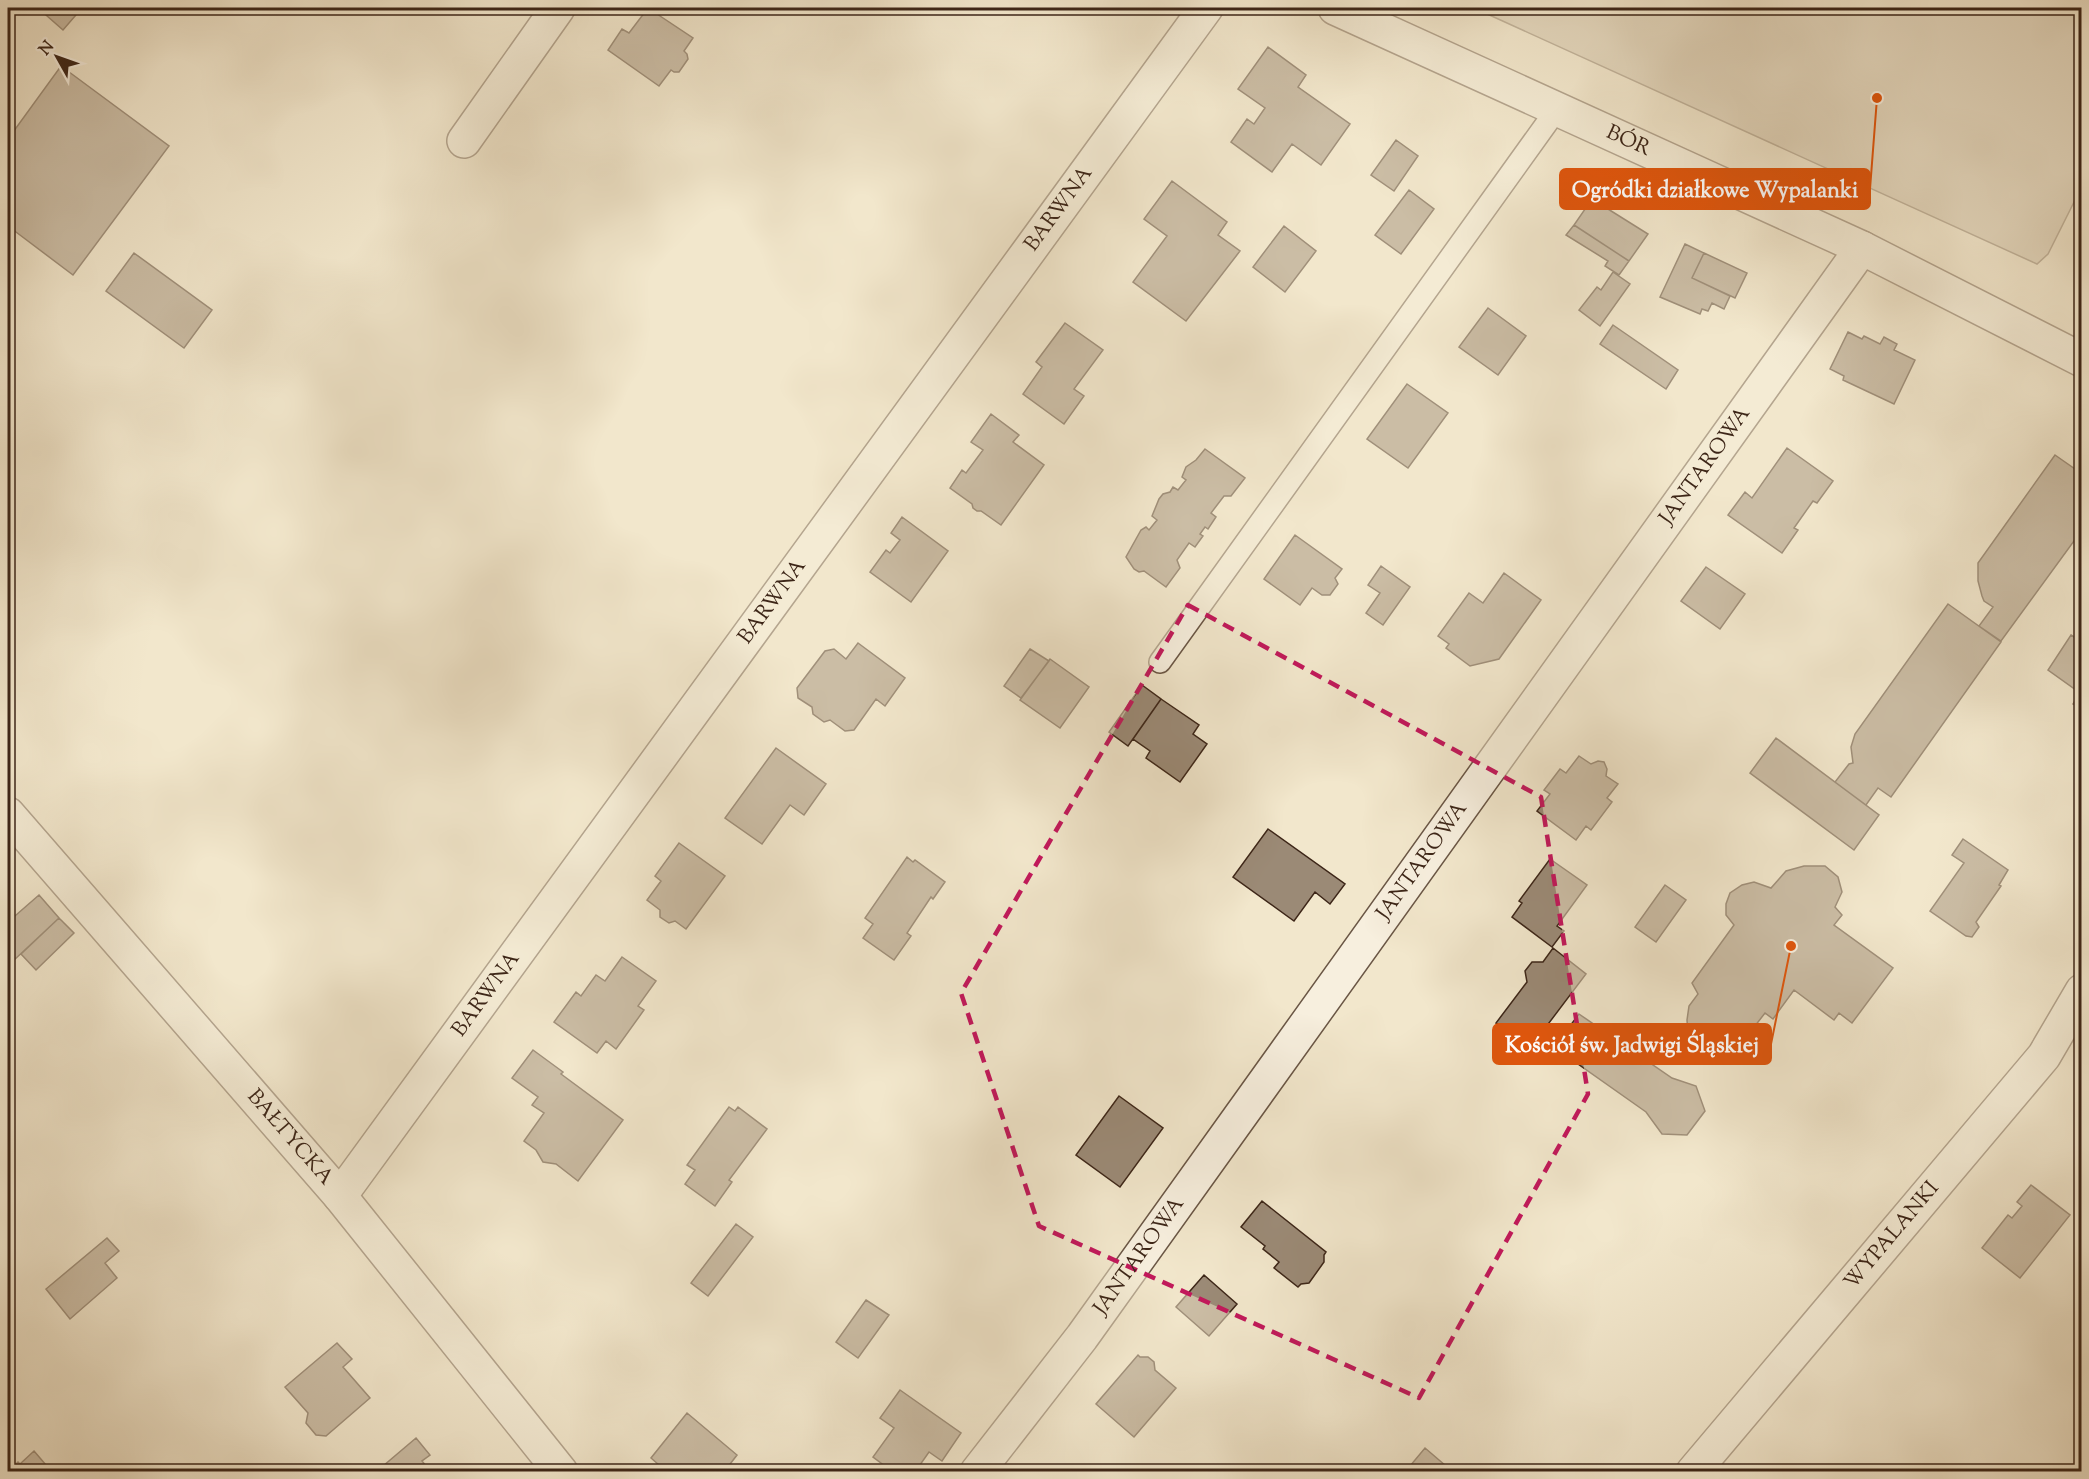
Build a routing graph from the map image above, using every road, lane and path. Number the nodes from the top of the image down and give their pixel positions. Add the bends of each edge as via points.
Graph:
1 (558, 8) edge
2 (1206, 8) edge
3 (1335, 8) edge
4 (1557, 109) junction
5 (464, 141) dead end
6 (1862, 248) junction
7 (2082, 360) edge
8 (1160, 662) dead end
9 (8, 814) edge
10 (2082, 992) edge
11 (340, 1196) junction
12 (561, 1472) edge
13 (977, 1472) edge
14 (1693, 1472) edge

1 - 5 street
2 - 11 street, BARWNA
3 - 4 street, BÓR
4 - 6 street, BÓR
4 - 8 lane
6 - 7 street, BÓR
6 - 13 street, JANTAROWA via 1082,1336
9 - 11 street, BAŁTYCKA
10 - 14 street, WYPALANKI via 2044,1056
11 - 12 street, BAŁTYCKA

